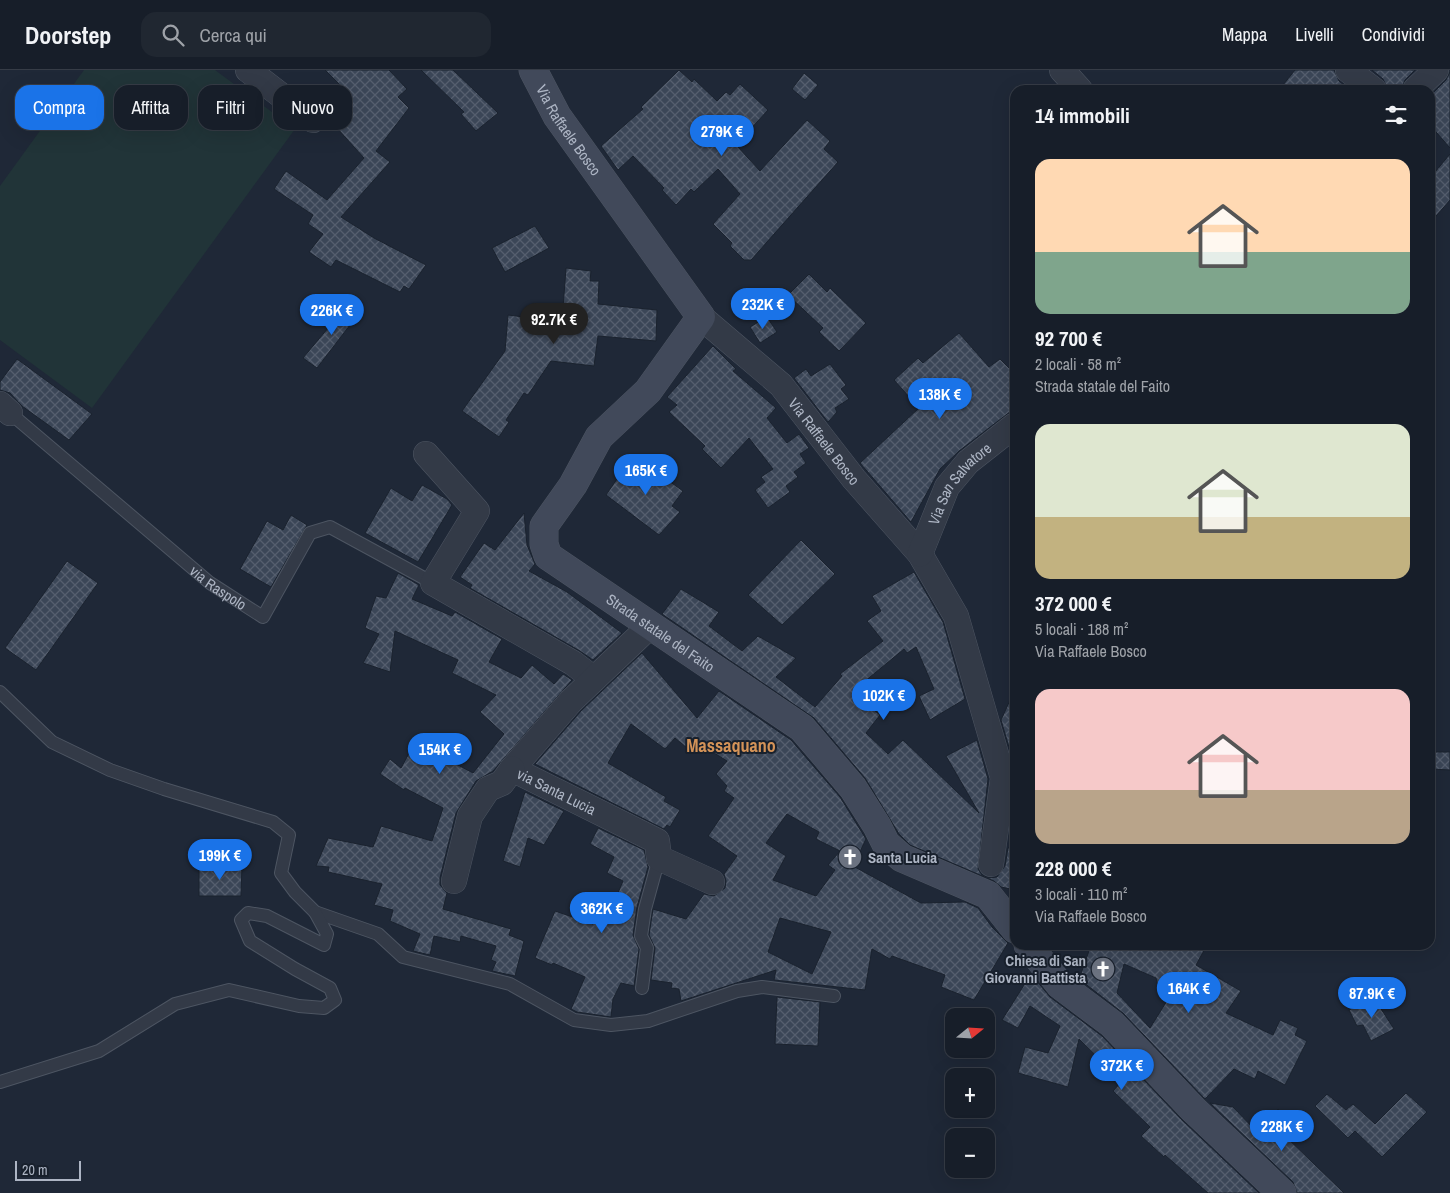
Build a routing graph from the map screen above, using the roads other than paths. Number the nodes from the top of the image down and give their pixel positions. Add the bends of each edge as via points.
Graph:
1 (248, 70) edge
2 (533, 70) edge
3 (1062, 70) edge
4 (1348, 70) edge
5 (1436, 70) edge
6 (1076, 85) edge
7 (1368, 85) edge
8 (1420, 85) edge
9 (273, 89) edge
10 (701, 317) junction
11 (5, 408) edge
12 (1010, 430) edge
13 (426, 454) dead end
14 (920, 554) junction
15 (433, 583) junction
16 (650, 626) junction
17 (594, 679) junction
18 (0, 692) edge
19 (512, 769) junction
20 (659, 858) junction
21 (991, 864) dead end
22 (454, 881) dead end
23 (712, 882) dead end
24 (315, 912) junction
25 (1010, 923) edge
26 (1032, 950) edge
27 (642, 988) dead end
28 (834, 996) dead end
29 (0, 1082) edge
30 (1282, 1193) edge

1 - 9 street
2 - 10 street, Via Raffaele Bosco via 556,116
3 - 6 street
4 - 7 street
5 - 8 street
10 - 14 street, Via Raffaele Bosco via 781,385 854,479
10 - 16 street, Strada statale del Faito via 648,391 599,437 544,526 548,556
11 - 15 lane, via Raspolo via 210,583 263,617 310,534 330,527
12 - 14 street, Via San Salvatore via 968,462 946,488
13 - 15 street via 477,511
14 - 21 street, Via Raffaele Bosco via 956,616 1003,778
15 - 17 street, via Raspolo via 574,663
16 - 17 street, via Santa Lucia
16 - 25 street, Strada statale del Faito via 802,728 853,788 886,844 902,858 988,895
17 - 19 street, via Santa Lucia
18 - 24 lane via 52,742 110,770 273,822 289,835 281,873
19 - 20 street, via Santa Lucia via 657,842
19 - 22 street via 502,783 488,789 470,816
20 - 23 street
20 - 27 lane via 641,936 647,948
24 - 28 lane via 378,934 403,957 510,984 574,1020 612,1025 648,1021 737,991 762,987
24 - 29 lane via 327,934 324,945 267,916 248,913 241,920 250,941 330,988 335,1000 324,1008 299,1006 229,990 175,1004 99,1051
26 - 30 street via 1060,985 1112,1024 1193,1109

